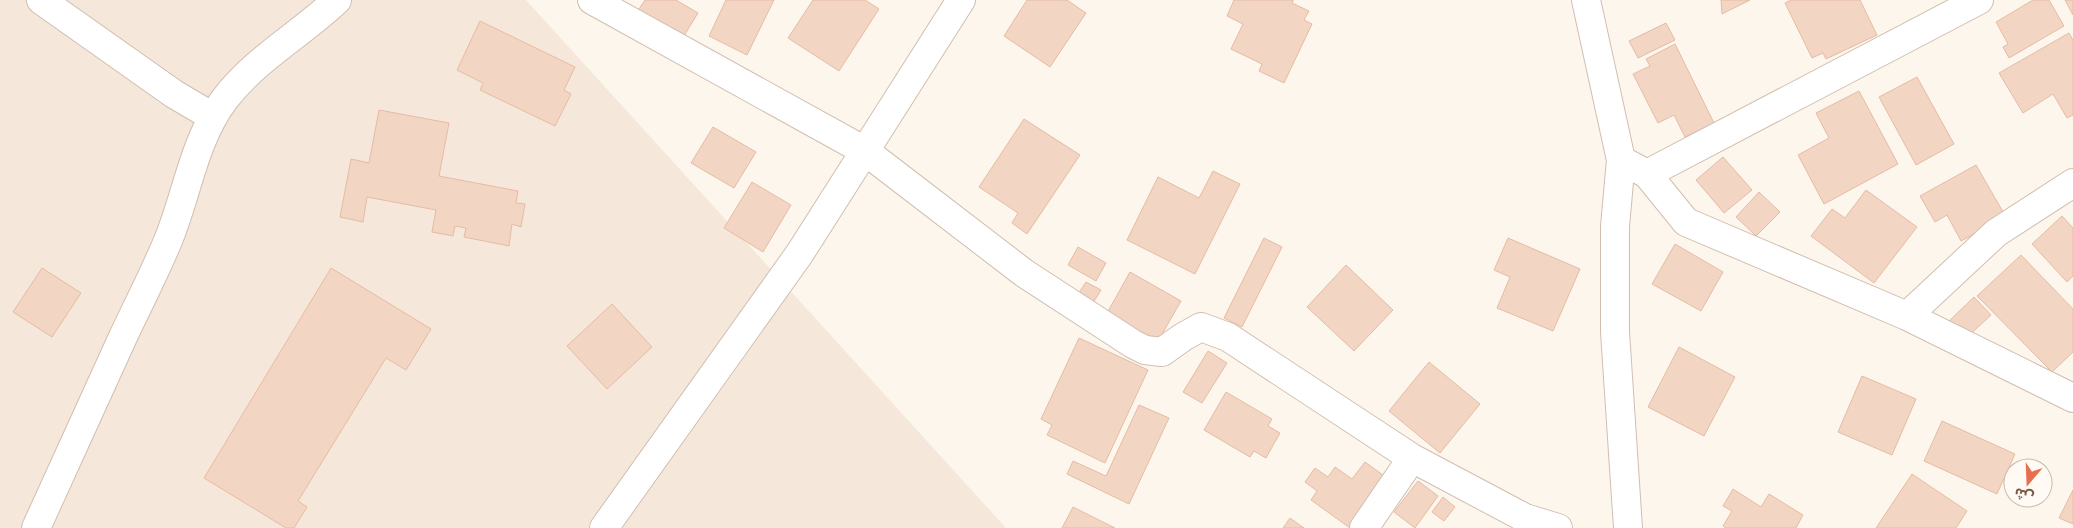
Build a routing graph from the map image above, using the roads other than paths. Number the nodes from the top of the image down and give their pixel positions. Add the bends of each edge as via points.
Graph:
1 (42, 0) edge
2 (337, 0) edge
3 (592, 0) edge
4 (961, 0) edge
5 (1586, 0) edge
6 (1979, 0) edge
7 (213, 117) junction
8 (865, 150) junction
9 (1621, 160) junction
10 (1647, 174) junction
11 (2073, 183) edge
12 (1907, 316) junction
13 (2073, 398) edge
14 (1412, 458) junction
15 (36, 528) edge
16 (604, 528) edge
17 (1364, 528) edge
18 (1558, 528) edge
19 (1628, 528) edge

1 - 7 street via 174,94
2 - 7 street via 253,68
3 - 8 street
4 - 8 street
5 - 9 street
6 - 10 street
7 - 15 street via 168,242
8 - 14 street via 1024,273 1132,344 1162,352 1201,327 1228,337
8 - 16 street via 800,253
9 - 10 street
9 - 19 street via 1615,226 1616,332
10 - 12 street via 1686,222
11 - 12 street via 1996,233
12 - 13 street
14 - 17 street
14 - 18 street via 1525,518

